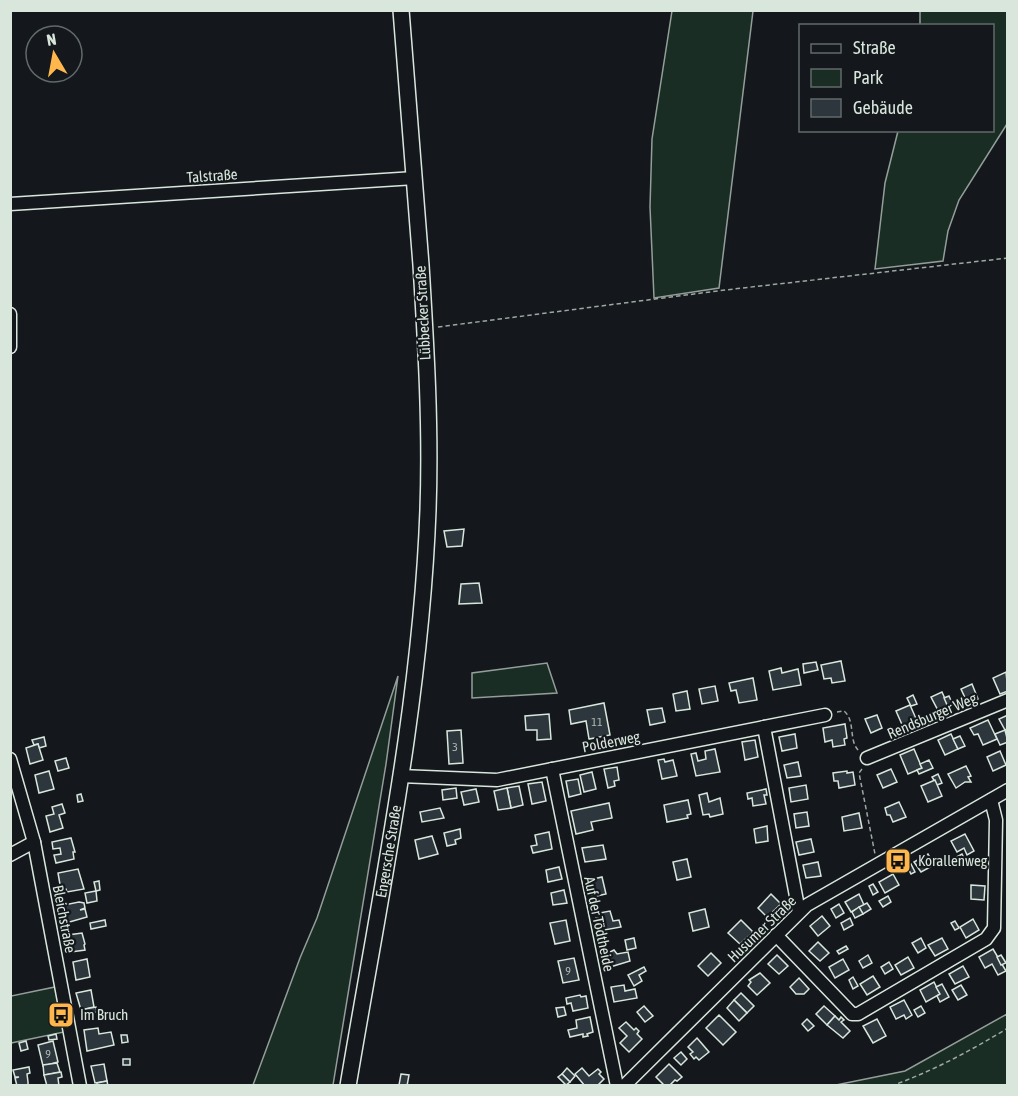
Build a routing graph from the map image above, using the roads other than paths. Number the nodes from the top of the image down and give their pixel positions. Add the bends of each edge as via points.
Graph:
1 (402, 10) edge
2 (415, 178) junction
3 (10, 204) edge
4 (10, 314) edge
5 (10, 347) edge
6 (422, 617) joint
7 (1008, 700) edge
8 (825, 715) dead end
9 (764, 727) junction
10 (867, 758) road end
11 (10, 759) edge
12 (552, 769) junction
13 (400, 776) junction
14 (1008, 790) edge
15 (991, 800) junction
16 (34, 842) junction
17 (10, 855) edge
18 (799, 912) junction
19 (776, 935) junction
20 (80, 1086) edge
21 (348, 1086) edge
22 (617, 1086) edge
23 (624, 1086) edge

1 - 2 main road, Lübbecker Straße
2 - 3 street, Talstraße
2 - 6 main road, Lübbecker Straße via 429,423
4 - 5 street
6 - 13 main road, Engersche Straße
7 - 10 street, Rendsburger Weg
8 - 9 street, Polderweg
9 - 12 street, Polderweg
9 - 18 street
11 - 16 street, Bleichstraße
12 - 13 street, Polderweg via 497,780
12 - 22 street, Auf der Tödtheide
13 - 21 main road, Engersche Straße
14 - 15 street, Husumer Straße
15 - 18 street, Husumer Straße
15 - 19 street via 996,820 994,928 986,939 852,1014
16 - 17 street
16 - 20 street, Bleichstraße
18 - 19 street, Husumer Straße
19 - 23 street, Husumer Straße

